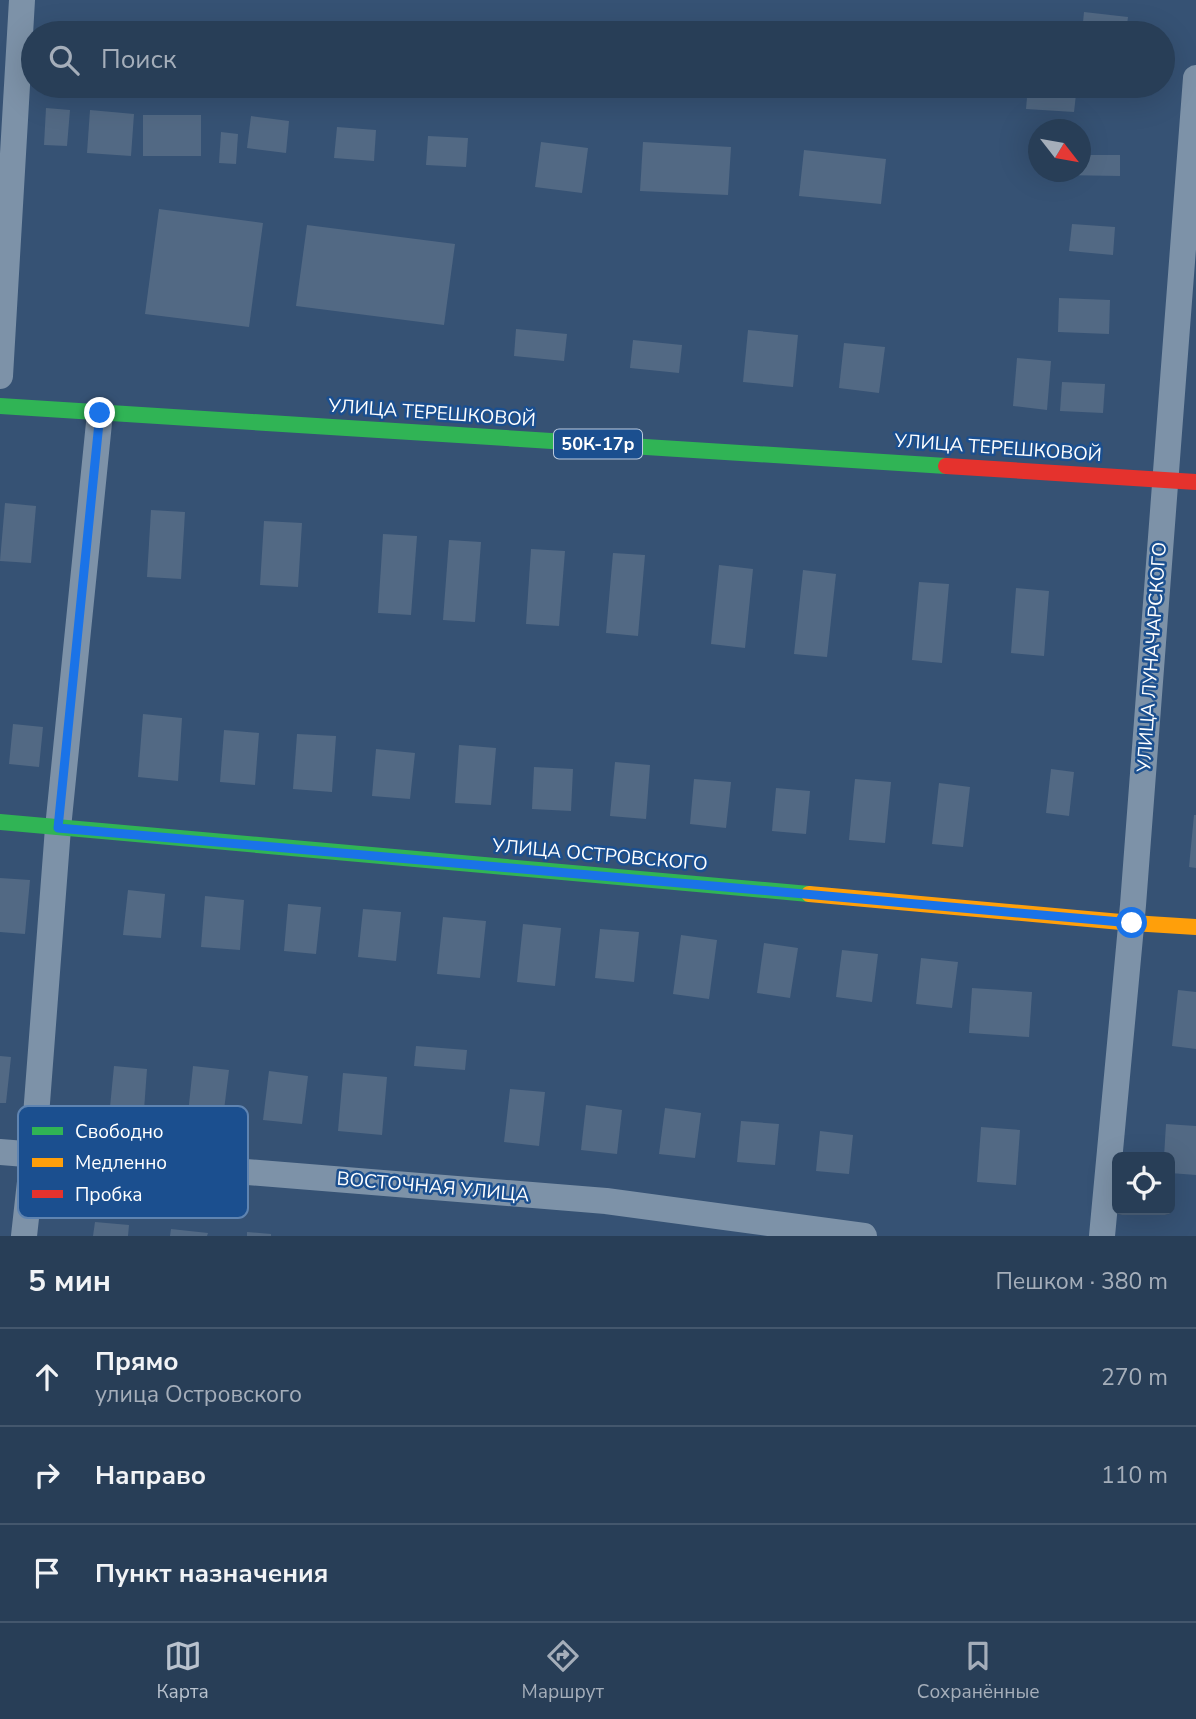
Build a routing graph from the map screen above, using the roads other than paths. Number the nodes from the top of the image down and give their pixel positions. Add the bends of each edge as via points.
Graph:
1 (22, 0) edge
2 (1196, 78) edge
3 (0, 376) edge
4 (0, 406) edge
5 (100, 413) junction
6 (1165, 480) junction
7 (1196, 482) edge
8 (0, 822) edge
9 (58, 828) junction
10 (1132, 923) junction
11 (1196, 927) edge
12 (37, 1106) edge
13 (0, 1152) edge
14 (18, 1154) edge
15 (248, 1172) edge
16 (26, 1218) edge
17 (24, 1236) edge
18 (864, 1236) edge
19 (1102, 1236) edge

1 - 3 street
2 - 6 street, УЛИЦА ЛУНАЧАРСКОГО
4 - 5 main road, УЛИЦА ТЕРЕШКОВОЙ / 50К-17р
5 - 6 main road, УЛИЦА ТЕРЕШКОВОЙ / 50К-17р
5 - 9 street
6 - 7 main road, УЛИЦА ТЕРЕШКОВОЙ / 50К-17р
6 - 10 street, УЛИЦА ЛУНАЧАРСКОГО
8 - 9 main road, УЛИЦА ОСТРОВСКОГО
9 - 10 main road, УЛИЦА ОСТРОВСКОГО
9 - 12 street
10 - 11 main road, УЛИЦА ОСТРОВСКОГО
10 - 19 street, УЛИЦА ЛУНАЧАРСКОГО
13 - 14 street, ВОСТОЧНАЯ УЛИЦА
15 - 18 street, ВОСТОЧНАЯ УЛИЦА via 606,1201
16 - 17 street

